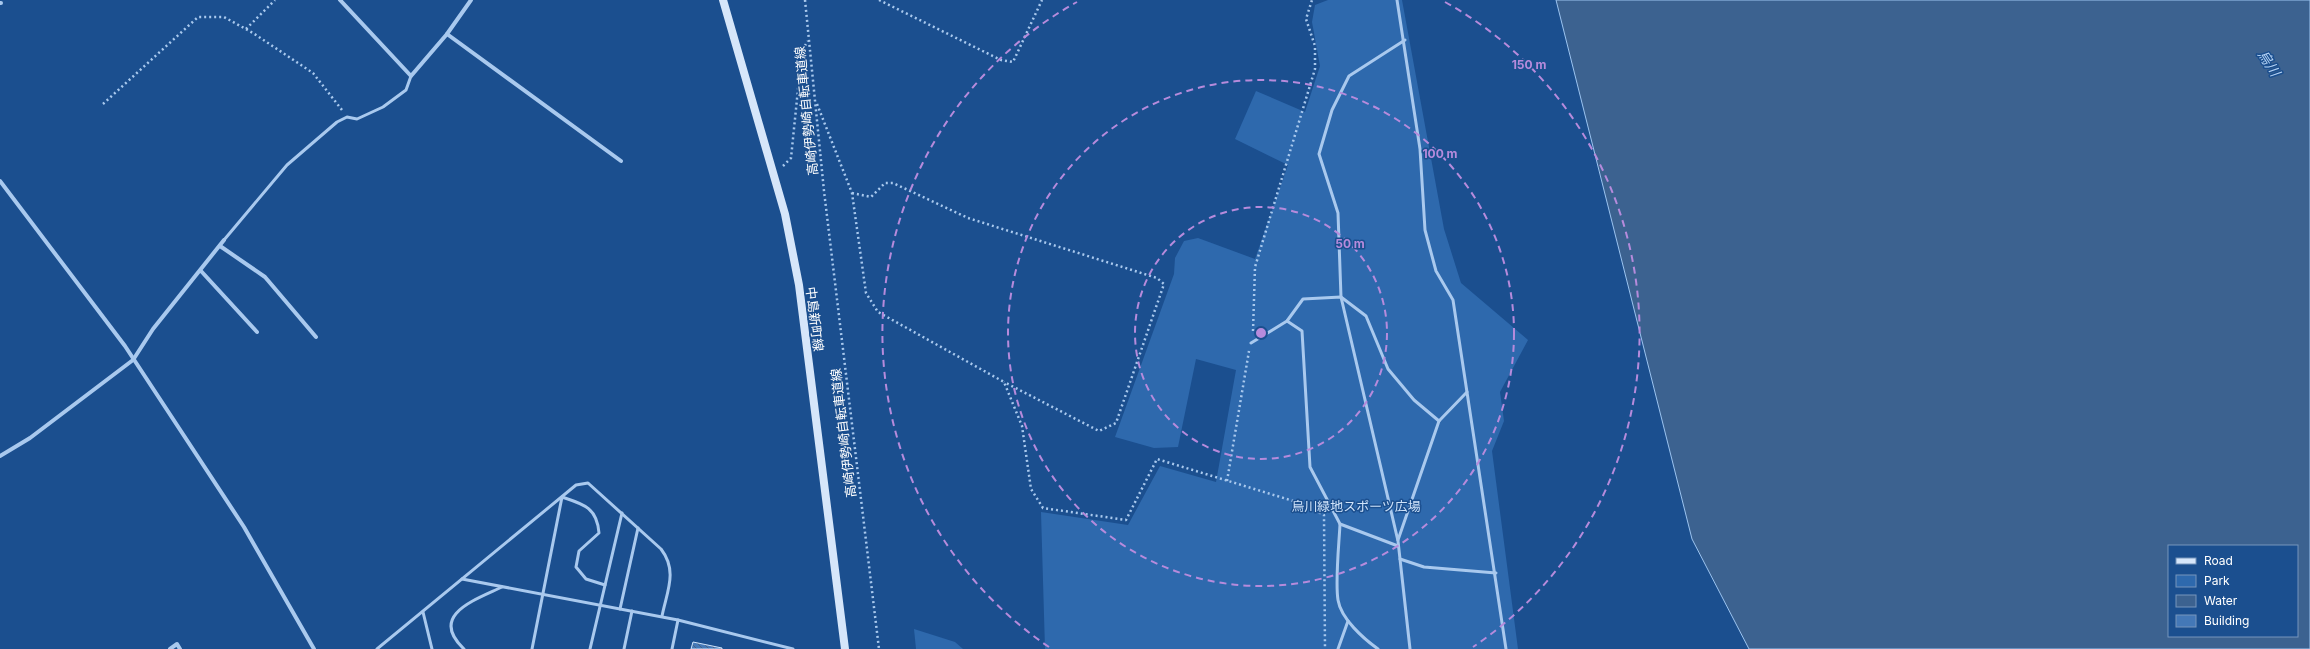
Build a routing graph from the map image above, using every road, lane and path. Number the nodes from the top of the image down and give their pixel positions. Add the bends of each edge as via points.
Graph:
1 (275, 0) edge
2 (340, 0) edge
3 (471, 0) edge
4 (723, 0) edge
5 (805, 0) edge
6 (879, 0) edge
7 (1042, 0) edge
8 (1312, 0) edge
9 (1397, 0) edge
10 (246, 30) junction
11 (447, 34) junction
12 (808, 40) junction
13 (1405, 40) junction
14 (411, 76) junction
15 (103, 104) dead end
16 (817, 104) junction
17 (347, 117) junction
18 (621, 162) dead end
19 (773, 172) junction
20 (0, 181) edge
21 (852, 193) junction
22 (224, 240) joint
23 (220, 246) junction
24 (201, 271) junction
25 (1341, 297) junction
26 (1287, 321) junction
27 (257, 332) dead end
28 (316, 337) dead end
29 (1251, 343) junction
30 (133, 360) junction
31 (1004, 382) junction
32 (1467, 392) junction
33 (1439, 421) junction
34 (0, 456) edge
35 (1227, 481) junction
36 (562, 497) junction
37 (622, 513) junction
38 (1340, 524) junction
39 (638, 528) junction
40 (1398, 540) junction
41 (1398, 546) junction
42 (1400, 559) junction
43 (1496, 573) junction
44 (462, 579) junction
45 (605, 585) junction
46 (502, 587) junction
47 (543, 594) junction
48 (600, 605) junction
49 (620, 609) junction
50 (632, 611) junction
51 (423, 612) junction
52 (662, 616) junction
53 (678, 620) junction
54 (1348, 621) junction
55 (170, 649) edge
56 (180, 649) edge
57 (314, 649) edge
58 (377, 649) edge
59 (432, 649) edge
60 (464, 649) edge
61 (532, 649) edge
62 (590, 649) edge
63 (624, 649) edge
64 (672, 649) edge
65 (793, 649) edge
66 (845, 649) edge
67 (879, 649) edge
68 (1325, 649) edge
69 (1338, 649) edge
70 (1378, 649) edge
71 (1410, 649) edge
72 (1506, 649) edge

1 - 10 path
2 - 14 street
3 - 11 street
4 - 19 main road, 中島新町線
5 - 12 path, 高崎伊勢崎自転車道線
6 - 7 path via 1001,60 1014,62
8 - 29 path via 1306,19 1315,46 1315,69 1255,267
9 - 13 lane
10 - 15 path via 224,17 198,17
10 - 17 path via 313,74
11 - 14 street
11 - 18 street
12 - 16 path, 高崎伊勢崎自転車道線
12 - 19 path via 802,50 791,158
13 - 25 lane via 1349,76 1332,110 1319,154 1338,213
13 - 32 lane via 1420,149 1425,230 1436,271 1453,300
14 - 17 lane via 406,90 383,107 357,119
16 - 21 path
16 - 67 path, 高崎伊勢崎自転車道線 via 825,199
17 - 22 lane via 337,122 287,165
19 - 66 main road, 中島新町線 via 785,214 799,285
20 - 30 street
21 - 31 path via 866,293 878,312
21 - 31 path via 871,197 885,183 893,183 968,218 1157,278 1164,284 1116,423 1099,431
22 - 23 street
23 - 24 street
23 - 28 street via 265,277
24 - 27 street
24 - 30 street via 153,329
25 - 26 lane via 1303,299
25 - 33 lane via 1366,316 1388,369 1414,400
25 - 40 lane
26 - 29 lane
26 - 38 lane via 1302,330 1310,468
29 - 35 path
30 - 34 street via 30,438
30 - 57 street via 244,527
31 - 35 path via 1022,426 1031,489 1043,508 1126,520 1157,459
32 - 33 lane
32 - 43 lane
33 - 40 lane
35 - 68 path via 1303,504 1324,515
36 - 37 lane via 576,485 588,483
36 - 44 lane
36 - 45 lane via 580,502 592,510 598,520 599,532 579,551 576,567 586,579
36 - 47 lane
37 - 39 lane
37 - 45 lane
38 - 41 lane
38 - 54 lane via 1338,601
39 - 49 lane
39 - 52 lane via 669,559 672,571
40 - 41 lane
41 - 42 lane
42 - 43 lane via 1424,567
42 - 71 lane
43 - 72 lane
44 - 46 lane
44 - 51 lane
45 - 48 lane
46 - 47 lane
46 - 60 lane via 464,606 454,615 450,627 453,637
47 - 48 lane
47 - 61 lane
48 - 49 lane
48 - 62 lane
49 - 50 lane
50 - 52 lane
50 - 63 lane
51 - 58 lane
51 - 59 lane
52 - 53 lane
53 - 64 lane
53 - 65 lane
54 - 69 lane
54 - 70 lane via 1364,639
55 - 56 street via 177,644

